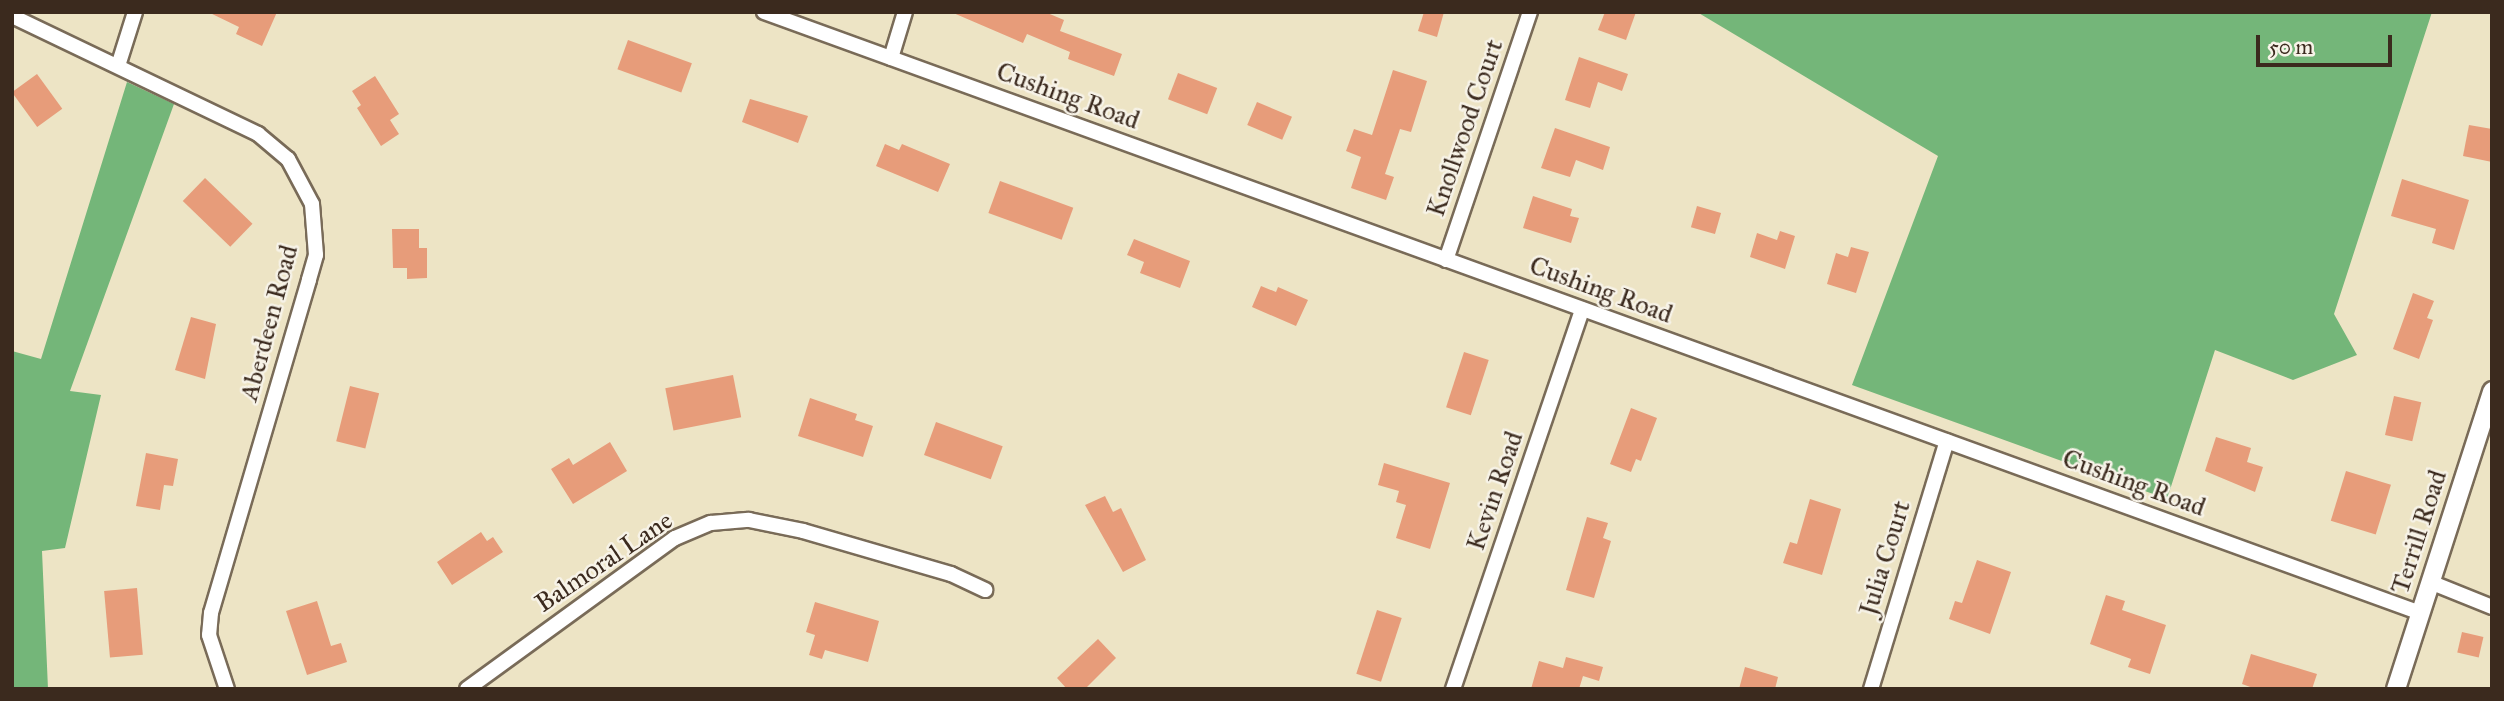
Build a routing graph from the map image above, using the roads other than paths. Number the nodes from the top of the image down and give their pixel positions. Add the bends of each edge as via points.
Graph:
1 (135, 12) edge
2 (764, 12) edge
3 (905, 12) edge
4 (1531, 12) edge
5 (12, 16) edge
6 (891, 58) junction
7 (118, 66) junction
8 (1446, 260) junction
9 (1582, 309) junction
10 (2492, 391) edge
11 (1947, 441) junction
12 (2430, 582) junction
13 (985, 590) dead end
14 (2492, 607) edge
15 (2421, 613) junction
16 (227, 689) edge
17 (467, 689) edge
18 (1453, 689) edge
19 (1871, 689) edge
20 (2396, 689) edge

1 - 7 street
2 - 6 street, Cushing Road
3 - 6 street
4 - 8 street, Knollwood Court
5 - 7 street, Aberdeen Road
6 - 8 street, Cushing Road
7 - 16 street, Aberdeen Road via 269,141 288,159 308,192 316,229 309,280 211,613 209,635
8 - 9 street, Cushing Road
9 - 11 street, Cushing Road
9 - 18 street, Kevin Road
10 - 12 street, Terrill Road
11 - 15 street, Cushing Road
11 - 19 street, Julia Court
12 - 14 street
12 - 15 street, Terrill Road
13 - 17 street, Balmoral Lane via 951,574 803,531 749,520 711,523 675,538
15 - 20 street, Terrill Road

